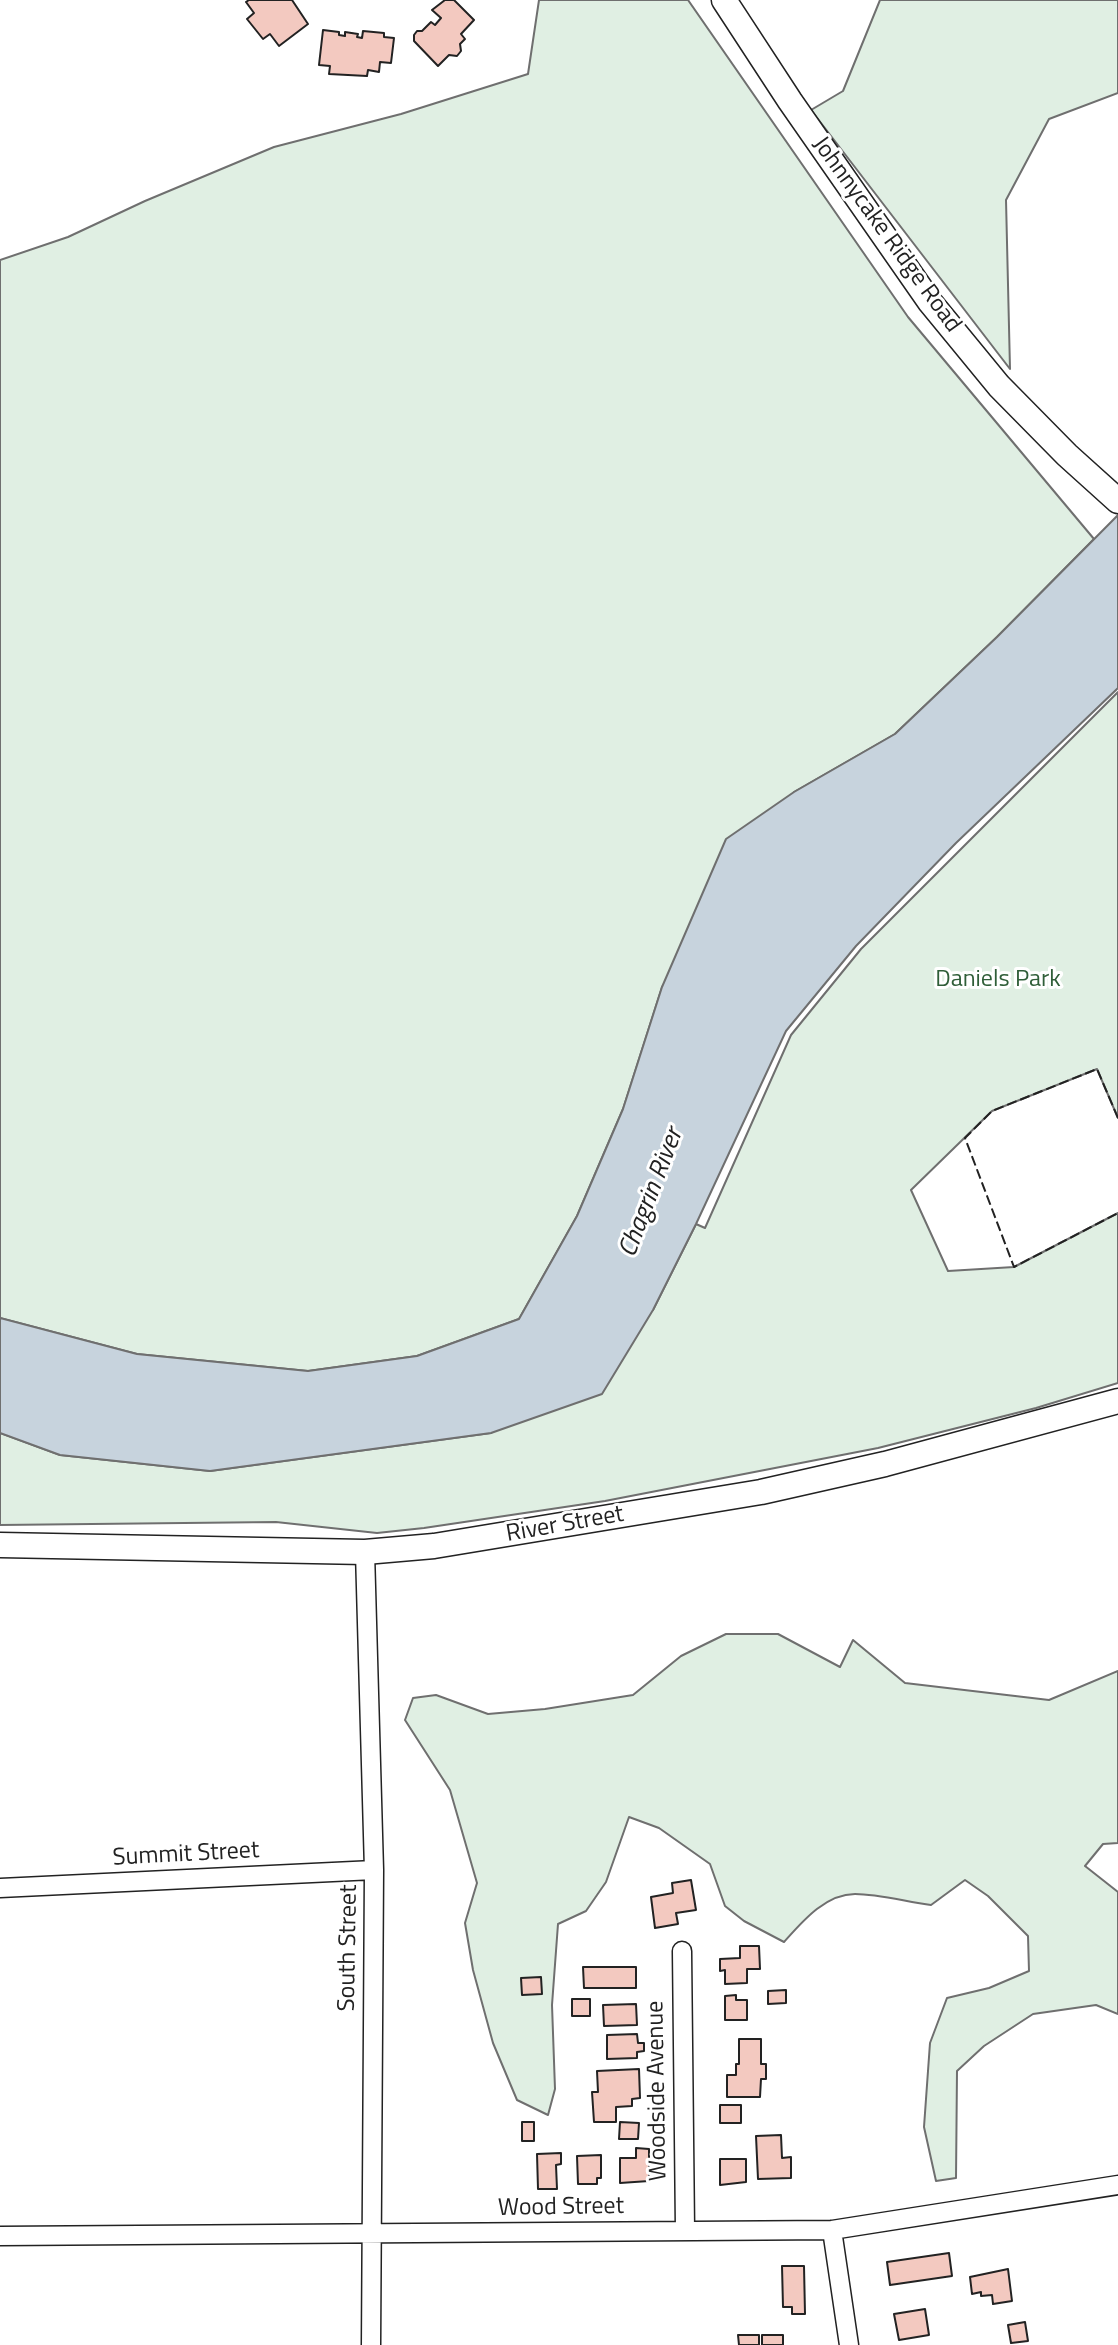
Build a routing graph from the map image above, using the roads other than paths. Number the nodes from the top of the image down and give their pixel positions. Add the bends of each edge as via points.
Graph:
1 (724, 0) edge
2 (1118, 501) edge
3 (1118, 1401) edge
4 (0, 1545) edge
5 (365, 1552) junction
6 (374, 1870) junction
7 (0, 1888) edge
8 (682, 1951) dead end
9 (1118, 2185) edge
10 (685, 2230) junction
11 (832, 2230) junction
12 (370, 2234) junction
13 (0, 2236) edge
14 (371, 2345) edge
15 (849, 2345) edge

1 - 2 main road, Johnnycake Ridge Road via 930,302 999,386
3 - 5 main road, River Street via 761,1492 505,1536
4 - 5 main road, River Street
5 - 6 street, South Street
6 - 7 street, Summit Street
6 - 12 street, South Street
8 - 10 street, Woodside Avenue
9 - 11 street, Wood Street
10 - 11 street, Wood Street
10 - 12 street, Wood Street
11 - 15 street
12 - 13 street, Wood Street
12 - 14 street, South Street

